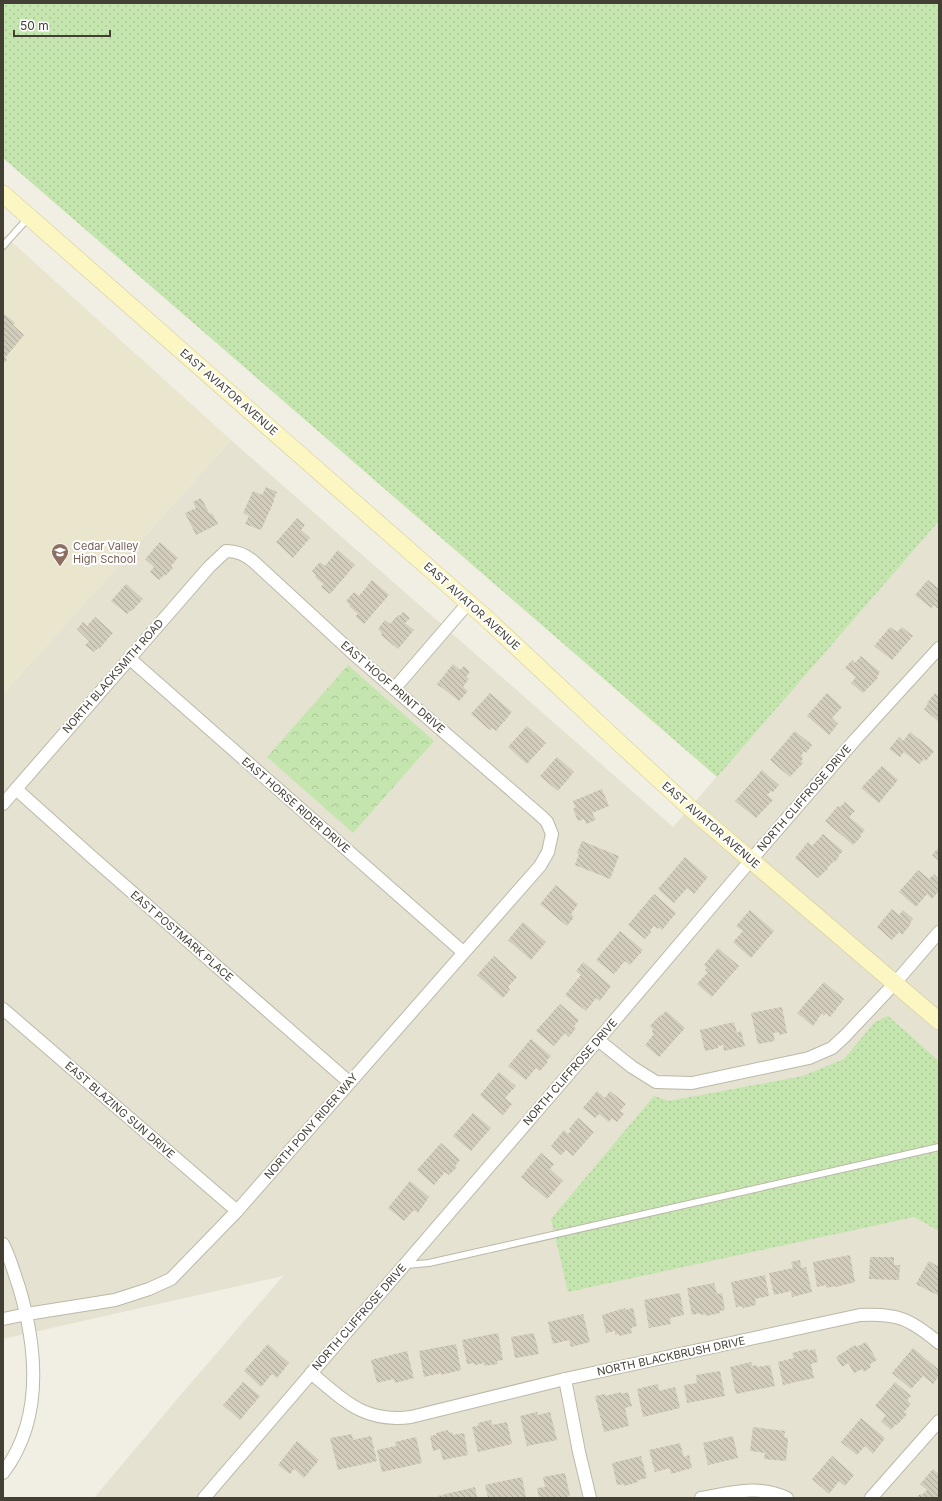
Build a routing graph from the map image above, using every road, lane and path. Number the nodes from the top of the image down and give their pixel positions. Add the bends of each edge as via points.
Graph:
1 (3, 194) edge
2 (29, 216) junction
3 (3, 246) edge
4 (226, 551) joint
5 (468, 602) junction
6 (939, 648) edge
7 (129, 658) junction
8 (394, 689) junction
9 (16, 789) junction
10 (3, 804) edge
11 (552, 834) joint
12 (751, 860) junction
13 (939, 932) edge
14 (463, 952) junction
15 (895, 983) junction
16 (3, 1009) edge
17 (939, 1021) edge
18 (598, 1040) junction
19 (349, 1082) junction
20 (939, 1147) edge
21 (237, 1210) junction
22 (3, 1244) edge
23 (403, 1265) junction
24 (27, 1314) junction
25 (3, 1319) edge
26 (939, 1343) edge
27 (311, 1373) junction
28 (565, 1379) junction
29 (939, 1421) edge
30 (3, 1473) edge
31 (204, 1498) edge
32 (590, 1498) edge
33 (701, 1498) edge
34 (787, 1498) edge
35 (871, 1498) edge

1 - 2 street, EAST AVIATOR AVENUE
2 - 3 lane
2 - 5 street, EAST AVIATOR AVENUE
4 - 7 street, NORTH BLACKSMITH ROAD
4 - 8 street, EAST HOOF PRINT DRIVE via 236,551 247,556
5 - 8 street
5 - 12 street, EAST AVIATOR AVENUE via 644,766
6 - 12 street, NORTH CLIFFROSE DRIVE
7 - 9 street, NORTH BLACKSMITH ROAD
7 - 14 street, EAST HORSE RIDER DRIVE
8 - 11 street, EAST HOOF PRINT DRIVE via 541,816
9 - 10 street, NORTH BLACKSMITH ROAD
9 - 19 street, EAST POSTMARK PLACE
11 - 14 street, NORTH PONY RIDER WAY via 548,852 540,866
12 - 15 street, EAST AVIATOR AVENUE
12 - 18 street, NORTH CLIFFROSE DRIVE
13 - 15 street
14 - 19 street, NORTH PONY RIDER WAY
15 - 17 street, EAST AVIATOR AVENUE
15 - 18 street via 832,1048 809,1058 692,1083 656,1082
16 - 21 street, EAST BLAZING SUN DRIVE
18 - 23 street, NORTH CLIFFROSE DRIVE
19 - 21 street, NORTH PONY RIDER WAY
20 - 23 lane via 429,1263
21 - 24 street, NORTH PONY RIDER WAY via 171,1279 115,1300
22 - 24 street
23 - 27 street, NORTH CLIFFROSE DRIVE
24 - 25 street, NORTH PONY RIDER WAY
24 - 30 street via 34,1376 31,1407 22,1439
26 - 28 street, NORTH BLACKBRUSH DRIVE via 909,1321 886,1315 860,1315
27 - 28 street, NORTH BLACKBRUSH DRIVE via 350,1405 367,1414 388,1418 422,1414
27 - 31 street, NORTH CLIFFROSE DRIVE
28 - 32 street
29 - 35 street
33 - 34 street via 752,1490 772,1492

